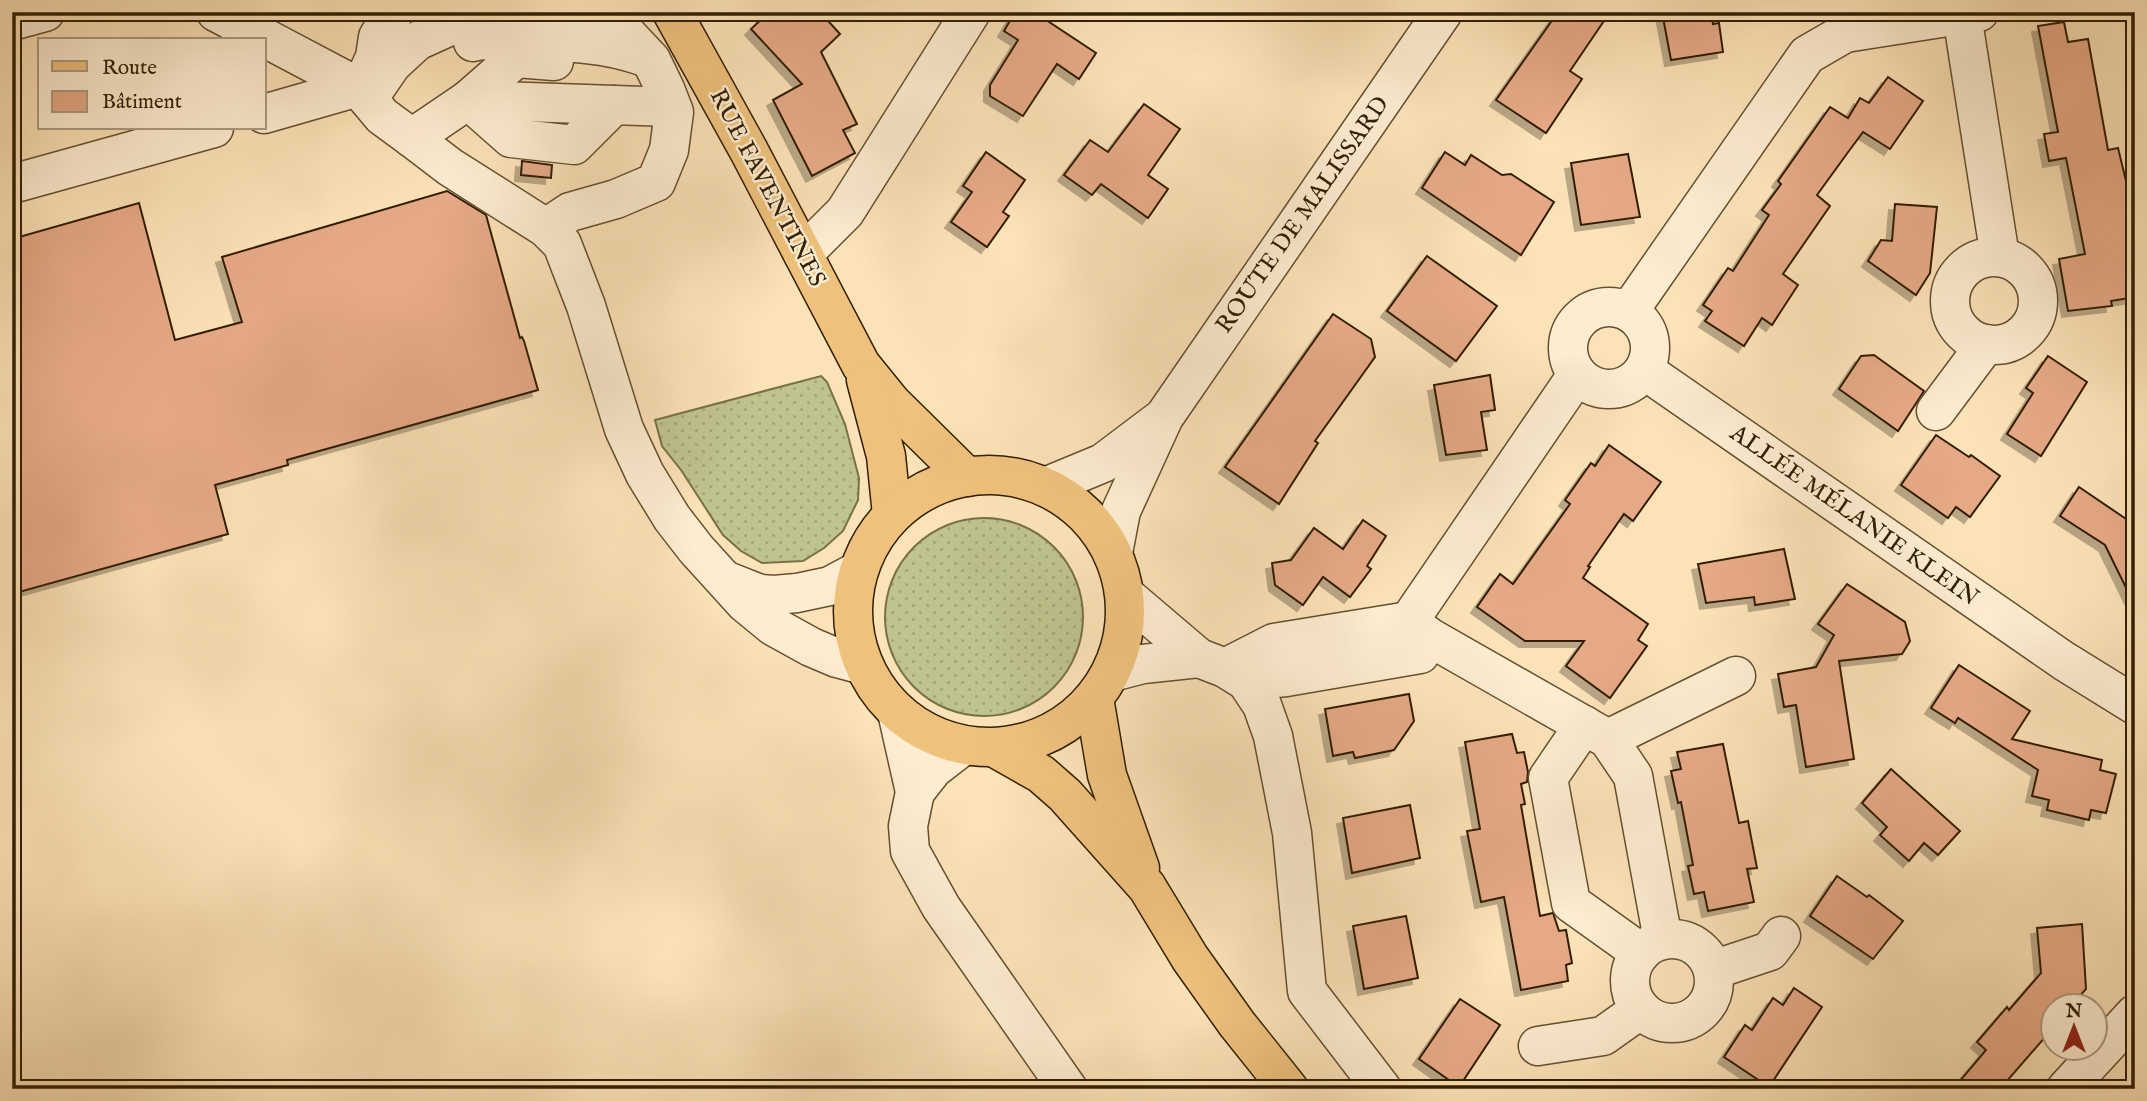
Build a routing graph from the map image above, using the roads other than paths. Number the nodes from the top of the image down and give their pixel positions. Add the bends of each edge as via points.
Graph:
1 (45, 12) edge
2 (216, 12) edge
3 (394, 12) edge
4 (672, 12) edge
5 (971, 12) edge
6 (1443, 12) edge
7 (1970, 14) edge
8 (12, 21) edge
9 (260, 38) edge
10 (266, 42) edge
11 (653, 64) junction
12 (468, 100) junction
13 (671, 107) junction
14 (380, 110) junction
15 (266, 114) edge
16 (207, 130) edge
17 (12, 184) edge
18 (546, 228) junction
19 (803, 254) junction
20 (2000, 257) junction
21 (1629, 311) junction
22 (1986, 344) junction
23 (861, 365) junction
24 (1644, 370) junction
25 (1577, 375) junction
26 (1936, 411) dead end
27 (1164, 417) junction
28 (967, 477) junction
29 (1045, 486) junction
30 (892, 515) junction
31 (1112, 553) junction
32 (858, 571) junction
33 (725, 580) junction
34 (1125, 595) junction
35 (1419, 629) junction
36 (863, 665) junction
37 (1224, 669) junction
38 (1736, 676) dead end
39 (1103, 685) junction
40 (2135, 705) edge
41 (897, 712) junction
42 (1596, 732) junction
43 (979, 746) junction
44 (915, 792) junction
45 (1147, 887) junction
46 (1781, 936) dead end
47 (1652, 947) junction
48 (1713, 970) junction
49 (1641, 1009) junction
50 (2135, 1014) edge
51 (1538, 1046) dead end
52 (1068, 1089) edge
53 (1289, 1089) edge
54 (1382, 1089) edge
55 (2066, 1089) edge

1 - 8 street
2 - 9 street
3 - 14 street via 378,37 367,75
4 - 19 main road, RUE FAVENTINES
5 - 19 street via 845,212
6 - 27 street, ROUTE DE MALISSARD
7 - 20 street
7 - 21 street via 1846,33 1807,55
10 - 14 street
11 - 12 street via 516,58
11 - 13 street
11 - 14 street via 622,49 582,43 477,40 441,53 410,74
12 - 13 street
12 - 14 street
13 - 18 street via 669,150 656,182 570,212
14 - 15 street
14 - 18 street via 450,167
16 - 17 street
18 - 33 street via 562,244 624,429 645,474 672,518
19 - 23 main road, RUE FAVENTINES
20 - 22 street via 1971,263 1952,286 1954,319 1963,332
20 - 22 street via 2026,270 2035,283 2038,309 2022,335 2001,344
21 - 24 street via 1645,326 1651,346
21 - 25 street via 1609,306 1587,312 1572,328 1567,349
22 - 26 street
23 - 28 main road, RUE FAVENTINES via 891,402
23 - 30 main road, RUE FAVENTINES via 886,456
24 - 25 street via 1631,383 1606,390
24 - 40 street, ALLÉE MÉLANIE KLEIN via 2064,661
25 - 35 street
27 - 29 street, ROUTE DE MALISSARD via 1103,463
27 - 31 street, ROUTE DE MALISSARD via 1121,512
28 - 29 main road via 1007,475
28 - 30 main road via 926,489
29 - 31 main road via 1073,503 1096,525
30 - 32 main road via 872,540
31 - 34 main road
32 - 33 street via 830,586 774,595
32 - 36 main road via 852,602 854,634
33 - 36 street via 773,626 811,647
34 - 37 street
34 - 39 main road via 1124,634
35 - 37 street via 1420,654 1286,677
35 - 42 street
36 - 41 main road
37 - 39 street via 1143,664
37 - 54 street via 1262,705 1273,736 1292,833 1307,991
38 - 42 street
39 - 43 main road via 1066,724 1032,741
39 - 45 main road via 1098,732 1107,775
41 - 43 main road via 928,734
41 - 44 street
42 - 47 street via 1633,776
42 - 47 street via 1548,778 1571,903
43 - 44 street via 933,769
43 - 45 main road via 1041,774 1065,794
44 - 52 street via 908,826 910,851 941,906
45 - 53 main road via 1237,1024
46 - 48 street via 1770,951
47 - 48 street via 1676,940 1688,943 1708,958
47 - 49 street via 1634,963 1630,975 1630,987
48 - 49 street via 1712,998 1693,1018 1665,1023
49 - 51 street via 1603,1036
50 - 55 street

